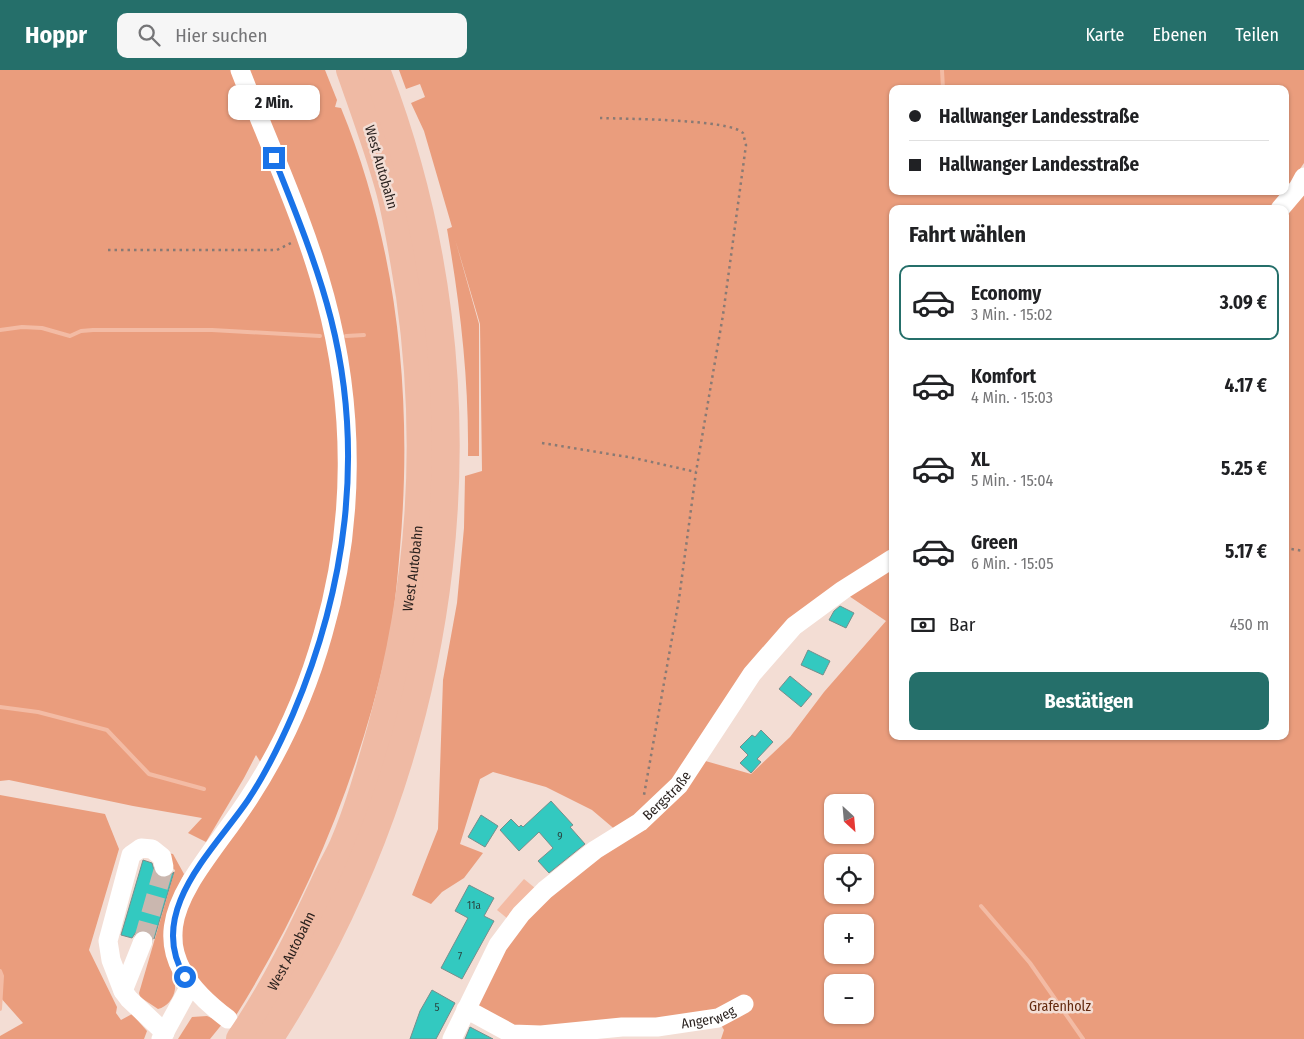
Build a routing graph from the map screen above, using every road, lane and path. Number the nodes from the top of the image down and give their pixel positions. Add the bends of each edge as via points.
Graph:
1 (240, 70) edge
2 (350, 70) edge
3 (376, 70) edge
4 (600, 118) dead end
5 (1304, 176) edge
6 (1283, 205) edge
7 (305, 236) junction
8 (108, 250) dead end
9 (542, 443) dead end
10 (696, 472) junction
11 (1289, 549) edge
12 (1304, 551) edge
13 (889, 561) edge
14 (640, 822) junction
15 (164, 867) dead end
16 (143, 941) tunnel mouth
17 (190, 986) junction
18 (123, 991) junction
19 (744, 1004) dead end
20 (466, 1009) junction
21 (234, 1029) edge
22 (656, 1033) edge
23 (163, 1036) edge
24 (269, 1039) edge
25 (452, 1039) edge

1 - 7 street
2 - 21 highway, West Autobahn via 390,192 414,328 421,456 415,569 389,701 368,777 343,847 300,939
3 - 24 highway, West Autobahn via 404,150 432,272 446,423 444,527 435,605 417,697 399,764 349,895 322,951
4 - 10 path via 734,127 746,138 723,316
5 - 6 street
7 - 8 path via 278,250
7 - 17 street via 332,322 343,389 347,488 341,550 323,635 290,720 272,759 248,799 194,873 176,910 173,925 175,953 179,968
9 - 10 path
10 - 14 path via 679,599
11 - 12 path
13 - 14 street, Bergstraße via 794,626 752,674 679,785
14 - 20 street, Bergstraße via 595,850 521,914 498,945
15 - 18 street via 162,857 152,849 141,848 131,855 108,941 111,960
16 - 18 street
17 - 21 street
17 - 23 street
18 - 23 street
19 - 22 street, Angerweg via 718,1018
20 - 22 street, Angerweg via 512,1034 541,1035 622,1027
20 - 25 street, Bergstraße

